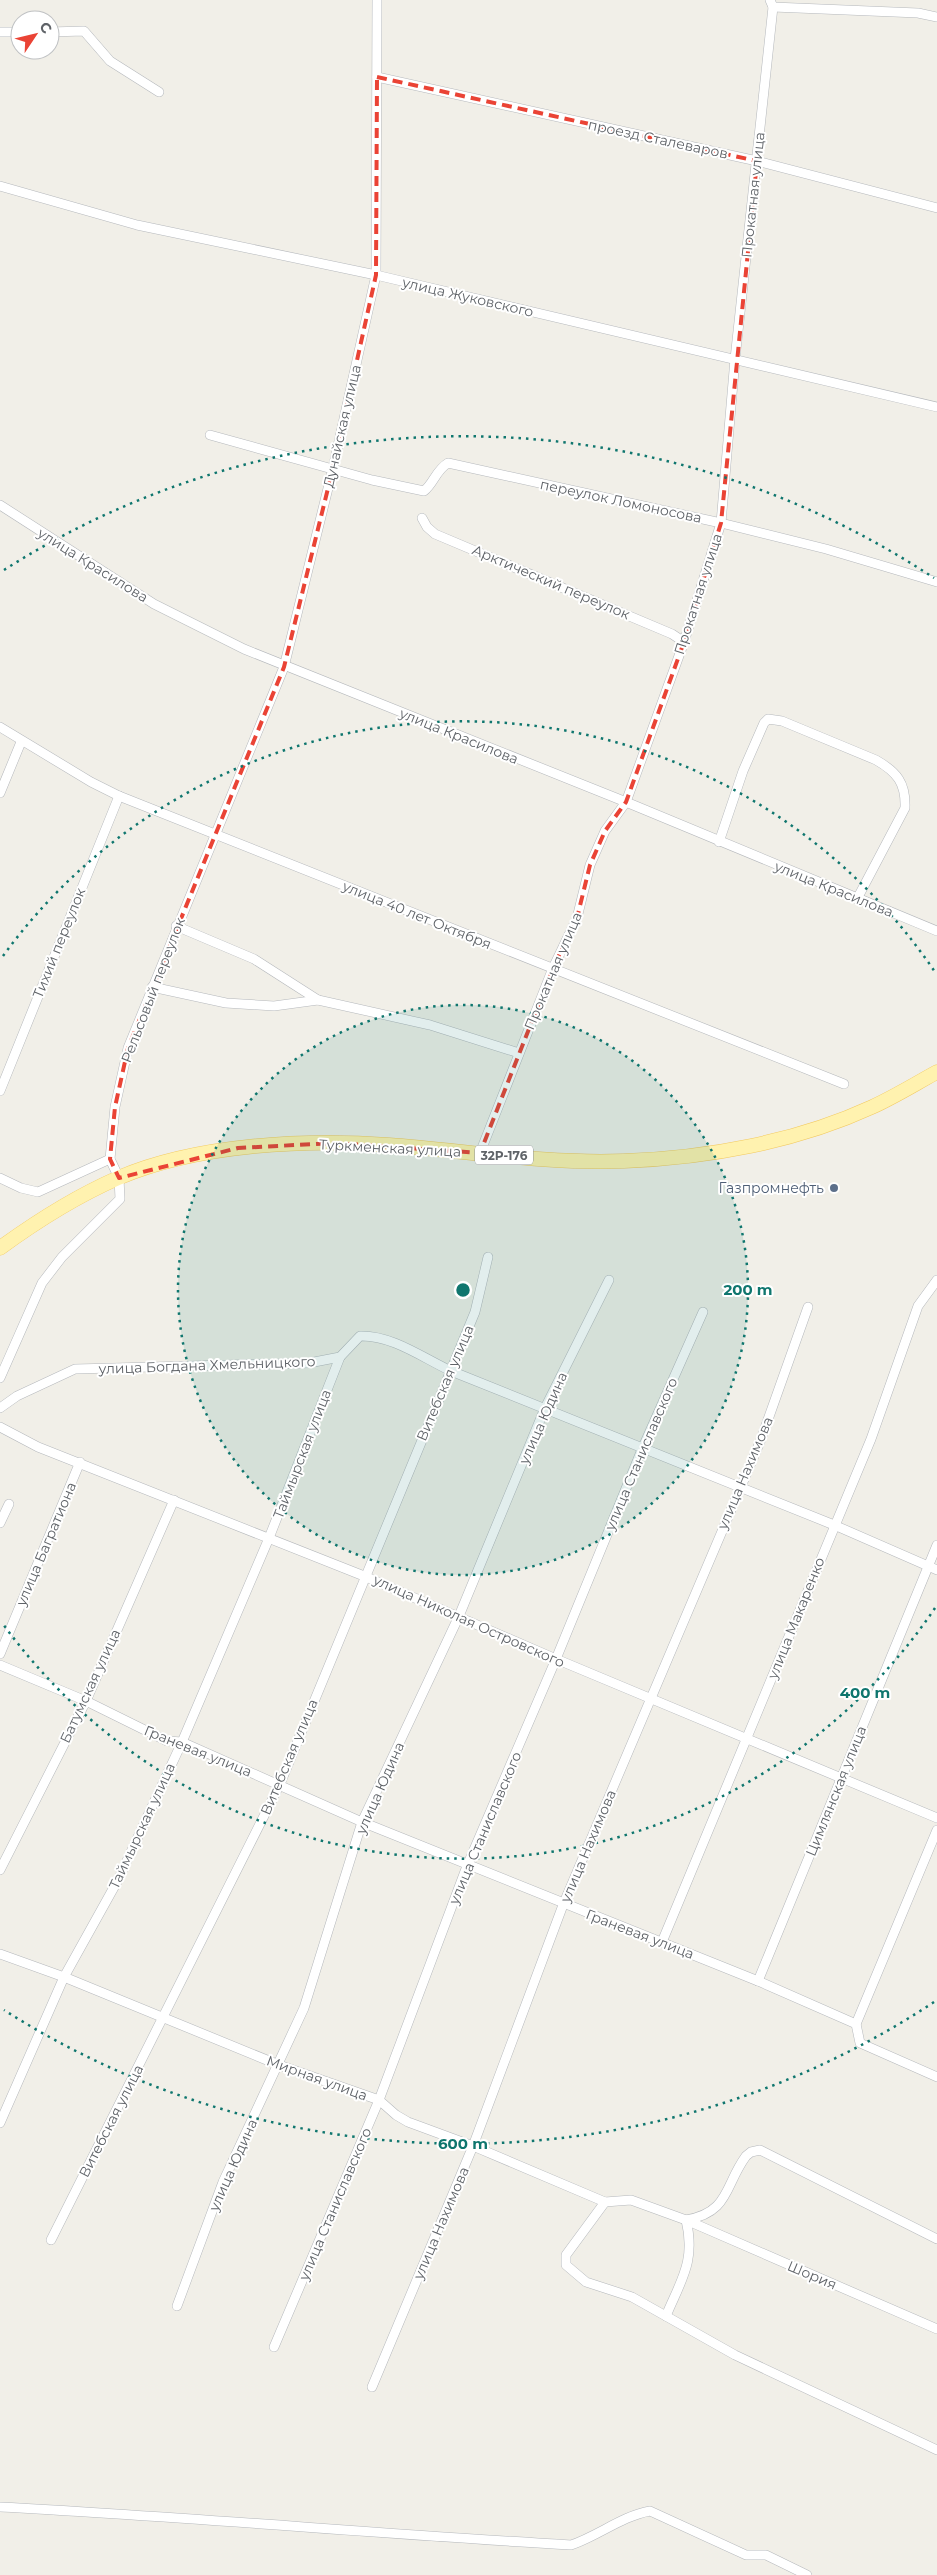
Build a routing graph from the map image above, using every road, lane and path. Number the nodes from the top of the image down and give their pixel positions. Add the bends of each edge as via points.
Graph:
1 (378, 0) edge
2 (771, 3) edge
3 (937, 17) edge
4 (60, 32) edge
5 (377, 77) junction
6 (159, 92) dead end
7 (757, 161) junction
8 (0, 186) edge
9 (937, 208) edge
10 (376, 275) junction
11 (735, 359) junction
12 (937, 407) edge
13 (210, 435) dead end
14 (333, 468) junction
15 (0, 505) edge
16 (422, 518) dead end
17 (721, 523) junction
18 (937, 582) edge
19 (684, 642) junction
20 (284, 667) junction
21 (0, 727) edge
22 (21, 742) junction
23 (0, 794) edge
24 (119, 796) junction
25 (626, 802) junction
26 (215, 836) junction
27 (719, 842) junction
28 (857, 899) junction
29 (176, 926) junction
30 (937, 931) edge
31 (553, 968) junction
32 (152, 987) junction
33 (318, 1000) junction
34 (519, 1053) junction
35 (937, 1072) edge
36 (844, 1084) dead end
37 (0, 1091) edge
38 (480, 1153) junction
39 (110, 1159) junction
40 (0, 1178) edge
41 (119, 1178) junction
42 (0, 1248) edge
43 (488, 1257) dead end
44 (609, 1280) dead end
45 (937, 1280) edge
46 (926, 1292) junction
47 (937, 1294) edge
48 (808, 1307) dead end
49 (703, 1312) dead end
50 (340, 1357) junction
51 (450, 1371) junction
52 (0, 1378) edge
53 (0, 1408) edge
54 (545, 1408) junction
55 (0, 1427) edge
56 (643, 1447) junction
57 (80, 1462) junction
58 (739, 1487) junction
59 (174, 1500) junction
60 (9, 1504) dead end
61 (0, 1523) edge
62 (834, 1525) junction
63 (269, 1538) junction
64 (937, 1545) edge
65 (933, 1569) edge
66 (364, 1576) junction
67 (459, 1616) junction
68 (0, 1654) edge
69 (556, 1659) junction
70 (0, 1665) edge
71 (652, 1699) junction
72 (86, 1700) junction
73 (747, 1738) junction
74 (182, 1742) junction
75 (841, 1780) junction
76 (280, 1784) junction
77 (937, 1818) edge
78 (362, 1822) junction
79 (937, 1830) edge
80 (467, 1866) junction
81 (0, 1870) edge
82 (563, 1904) junction
83 (662, 1942) junction
84 (0, 1954) edge
85 (64, 1977) junction
86 (758, 1981) junction
87 (163, 2019) junction
88 (856, 2024) junction
89 (279, 2065) junction
90 (937, 2077) edge
91 (379, 2100) junction
92 (0, 2124) edge
93 (473, 2146) junction
94 (605, 2202) junction
95 (686, 2220) junction
96 (937, 2239) edge
97 (51, 2240) dead end
98 (177, 2306) dead end
99 (666, 2316) junction
100 (937, 2329) edge
101 (274, 2347) dead end
102 (372, 2387) dead end
103 (937, 2450) edge
104 (0, 2507) edge
105 (807, 2575) edge

1 - 5 street, Дунайская улица
2 - 3 street
2 - 7 street, Прокатная улица
4 - 6 street via 84,31 110,61
5 - 7 street, проезд Сталеваров
5 - 10 street, Дунайская улица
7 - 9 street, проезд Сталеваров
7 - 11 street, Прокатная улица
8 - 10 street, улица Жуковского via 137,225
10 - 11 street, улица Жуковского
10 - 14 street, Дунайская улица
11 - 12 street, улица Жуковского
11 - 17 street, Прокатная улица
13 - 14 street
14 - 17 street, переулок Ломоносова via 424,491 441,467 448,463
14 - 20 street, Дунайская улица
15 - 20 street, улица Красилова via 154,604
16 - 19 street, Арктический переулок via 435,534 672,634
17 - 18 street, переулок Ломоносова via 826,549
17 - 19 street, Прокатная улица
19 - 25 street, Прокатная улица
20 - 25 street, улица Красилова
20 - 26 street, Дунайская улица
21 - 22 street, улица 40 лет Октября
22 - 23 street
22 - 24 street, улица 40 лет Октября
24 - 26 street, улица 40 лет Октября
24 - 37 street, Тихий переулок
25 - 27 street, улица Красилова
25 - 31 street, Прокатная улица via 605,831 590,865 578,918
26 - 29 street, Рельсовый переулок
26 - 31 street, улица 40 лет Октября
27 - 28 street, улица Красилова
27 - 28 street via 743,771 764,723 773,718 790,724 876,760 888,767 906,791 905,808
28 - 30 street, улица Красилова
29 - 32 street, Рельсовый переулок
29 - 33 street via 254,959
31 - 34 street, Прокатная улица
31 - 36 street, улица 40 лет Октября
32 - 33 street via 226,1003 274,1006
32 - 39 street, Рельсовый переулок via 128,1048 115,1107
33 - 34 street via 430,1026
34 - 38 street, Прокатная улица
35 - 38 main road, Туркменская улица / 32Р-176 via 872,1107 821,1127 739,1147 622,1161
38 - 41 main road, Туркменская улица / 32Р-176 via 335,1143 270,1145 205,1154
39 - 40 street via 38,1192
39 - 41 street
41 - 42 main road, Туркменская улица / 32Р-176 via 66,1206
41 - 52 street via 120,1199 62,1257 42,1283
43 - 51 street, Витебская улица via 475,1312
44 - 54 street, улица Юдина
45 - 46 street, улица Макаренко
46 - 47 street
46 - 62 street, улица Макаренко via 918,1306 871,1439
48 - 58 street, улица Нахимова via 760,1442
49 - 56 street, улица Станиславского
50 - 51 street via 360,1336 371,1336
50 - 53 street, улица Богдана Хмельницкого via 309,1364 75,1369 17,1396
50 - 63 street, Таймырская улица
51 - 54 street
51 - 66 street, Витебская улица
54 - 56 street
54 - 67 street, улица Юдина
55 - 57 street, улица Николая Островского via 38,1447
56 - 58 street
56 - 69 street, улица Станиславского
57 - 59 street, улица Николая Островского
57 - 68 street, улица Багратиона
58 - 62 street
58 - 71 street, улица Нахимова
59 - 63 street, улица Николая Островского
59 - 72 street, Батумская улица
60 - 61 street
62 - 65 street
62 - 73 street, улица Макаренко
63 - 66 street, улица Николая Островского
63 - 74 street, Таймырская улица
64 - 65 street, Цимлянская улица
65 - 75 street, Цимлянская улица
66 - 67 street, улица Николая Островского
66 - 76 street, Витебская улица
67 - 69 street, улица Николая Островского
67 - 78 street, улица Юдина
69 - 71 street, улица Николая Островского
69 - 80 street, улица Станиславского
70 - 72 street, Граневая улица
71 - 73 street, улица Николая Островского
71 - 82 street, улица Нахимова
72 - 74 street, Граневая улица via 167,1741
72 - 81 street, Батумская улица
73 - 75 street, улица Николая Островского
73 - 83 street, улица Макаренко
74 - 76 street, Граневая улица
74 - 85 street, Таймырская улица via 118,1880
75 - 77 street, улица Николая Островского
75 - 86 street, Цимлянская улица
76 - 78 street, Граневая улица
76 - 87 street, Витебская улица
78 - 80 street, Граневая улица
78 - 89 street, улица Юдина via 310,1991
79 - 88 street
80 - 82 street, Граневая улица
80 - 91 street, улица Станиславского
82 - 83 street, Граневая улица
82 - 93 street, улица Нахимова
83 - 86 street, Граневая улица
84 - 85 street, Мирная улица
85 - 87 street, Мирная улица
85 - 92 street, Таймырская улица
86 - 88 street, Граневая улица
87 - 89 street, Мирная улица
87 - 97 street, Витебская улица
88 - 90 street via 860,2043
89 - 91 street, Мирная улица
89 - 98 street, улица Юдина via 223,2182
91 - 93 street, Мирная улица via 408,2122
91 - 101 street, улица Станиславского
93 - 94 street, Мирная улица
93 - 102 street, улица Нахимова
94 - 95 street, Мирная улица via 632,2200
94 - 99 street via 566,2255 566,2266 586,2282 632,2297
95 - 96 street via 703,2217 713,2211 725,2196 746,2156 760,2150
95 - 99 street via 690,2258
95 - 100 street, Шория
99 - 103 street via 735,2355
104 - 105 street via 571,2545 638,2513 650,2511 746,2556 766,2555

